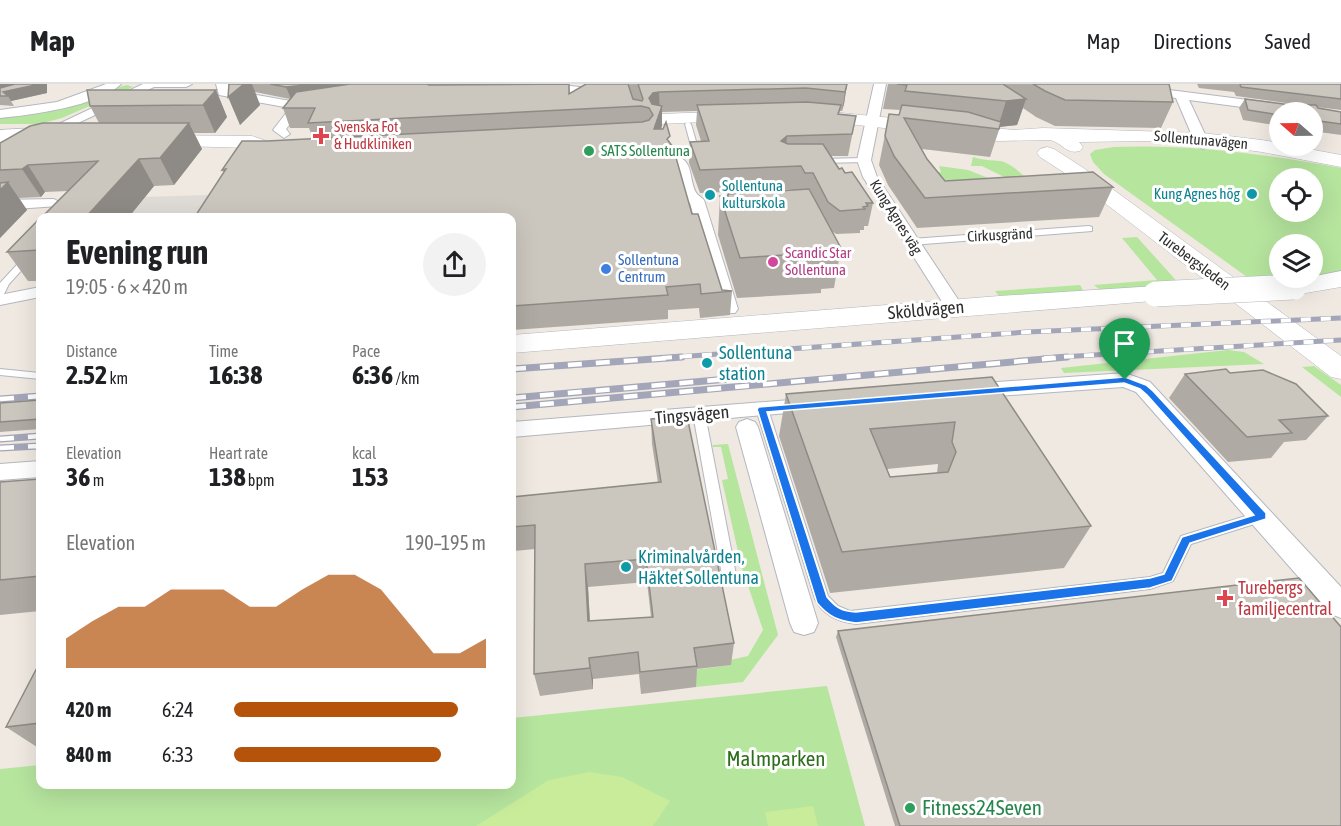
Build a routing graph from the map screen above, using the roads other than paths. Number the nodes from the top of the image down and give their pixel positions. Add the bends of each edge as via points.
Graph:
1 (115, 84) edge
2 (154, 84) edge
3 (186, 84) edge
4 (222, 84) edge
5 (642, 84) edge
6 (880, 84) edge
7 (1095, 84) edge
8 (555, 89) edge
9 (1181, 95) junction
10 (323, 104) edge
11 (298, 106) junction
12 (1269, 106) edge
13 (0, 114) edge
14 (792, 117) edge
15 (871, 123) junction
16 (688, 124) junction
17 (69, 135) joint
18 (135, 137) edge
19 (1043, 137) junction
20 (283, 140) joint
21 (1200, 141) junction
22 (17, 145) edge
23 (697, 153) edge
24 (676, 160) edge
25 (864, 160) junction
26 (808, 162) edge
27 (1336, 164) edge
28 (58, 204) edge
29 (0, 205) edge
30 (1089, 229) dead end
31 (912, 242) junction
32 (36, 249) edge
33 (1341, 279) edge
34 (36, 292) edge
35 (0, 294) edge
36 (0, 300) edge
37 (954, 308) junction
38 (729, 309) edge
39 (521, 340) edge
40 (1341, 347) edge
41 (1341, 370) edge
42 (0, 372) edge
43 (36, 376) edge
44 (946, 393) edge
45 (830, 403) edge
46 (699, 414) junction
47 (754, 418) junction
48 (516, 430) edge
49 (36, 469) edge
50 (0, 472) edge
51 (1262, 516) junction
52 (729, 575) dead end
53 (1341, 606) edge
54 (804, 623) dead end

1 - 13 street via 54,106
2 - 3 street
2 - 17 street via 98,110
4 - 11 street via 223,93
5 - 8 street via 609,92
6 - 15 street, Kung Agnes väg
7 - 9 street
9 - 12 street
9 - 21 street
10 - 11 street
11 - 20 street
14 - 15 street, Sollentunavägen
15 - 19 street, Sollentunavägen
15 - 25 street, Kung Agnes väg
16 - 16 street via 754,118 655,124
16 - 23 lane
17 - 22 street
18 - 20 street
19 - 21 street, Sollentunavägen
19 - 40 street, Turebergsleden via 1081,160 1178,234
19 - 41 street, Turebergsleden via 1078,173
21 - 27 street, Sollentunavägen
24 - 38 street via 702,212
25 - 26 lane
25 - 31 street, Kung Agnes väg via 870,177
28 - 29 street
30 - 31 lane, Cirkusgränd
31 - 37 street, Kung Agnes väg
32 - 35 lane via 5,283
33 - 37 street, Sköldvägen, bridge via 1294,287
34 - 36 street
37 - 39 street, Sköldvägen
42 - 43 lane
44 - 51 street via 1125,380 1143,387
45 - 47 street, Tingsvägen
46 - 47 street, Tingsvägen
46 - 48 street, Tingsvägen
46 - 52 lane
47 - 51 lane via 822,599 841,616 856,618 1150,583 1168,578 1186,540
47 - 54 street
49 - 50 street
51 - 53 street

